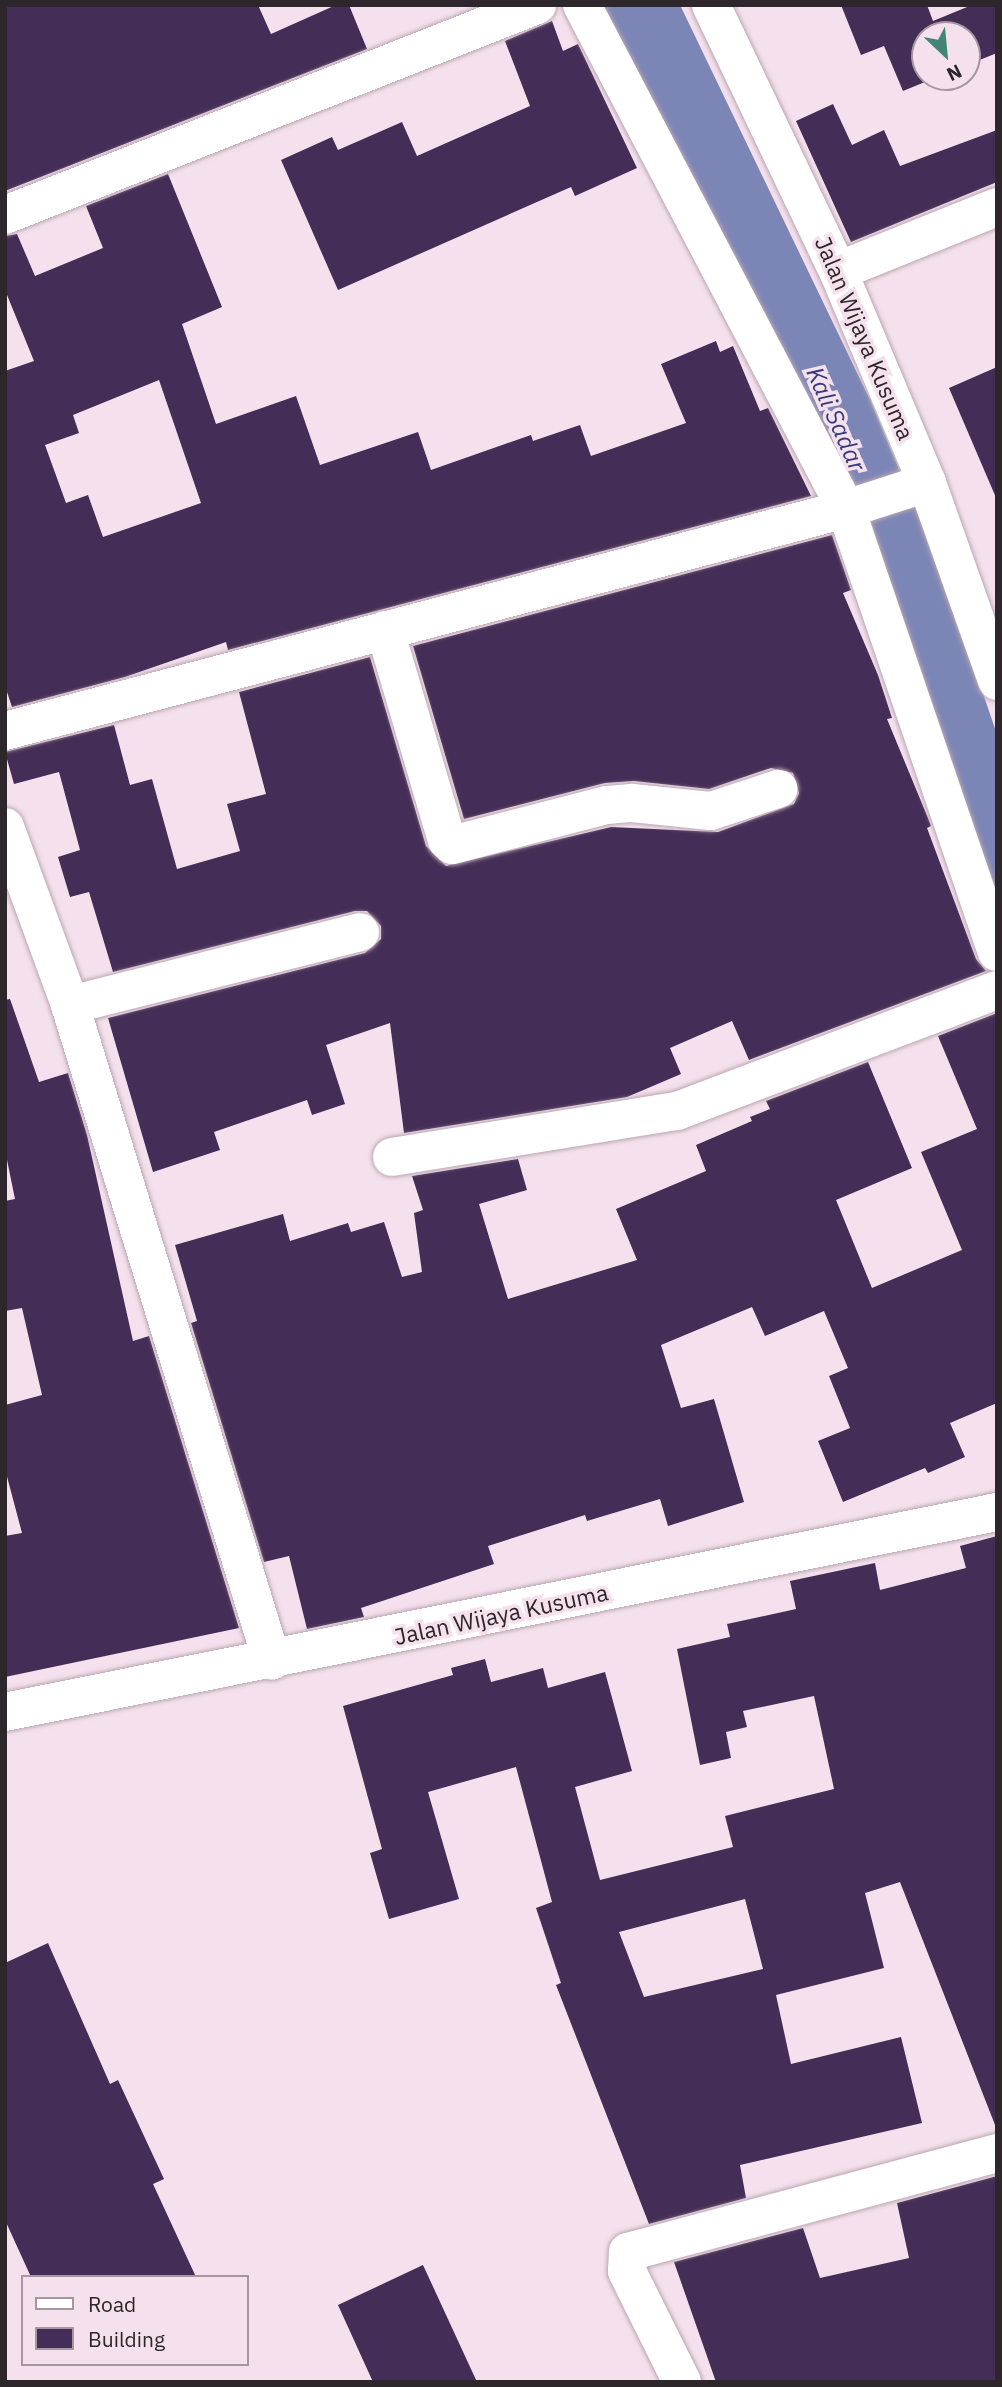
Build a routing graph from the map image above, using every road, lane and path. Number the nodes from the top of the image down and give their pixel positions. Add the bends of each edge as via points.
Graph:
1 (537, 5) edge
2 (582, 5) edge
3 (720, 8) edge
4 (997, 207) edge
5 (5, 215) edge
6 (838, 271) junction
7 (913, 488) junction
8 (851, 507) junction
9 (385, 630) junction
10 (997, 681) edge
11 (5, 731) edge
12 (778, 789) dead end
13 (5, 827) edge
14 (360, 932) dead end
15 (997, 952) edge
16 (997, 990) edge
17 (70, 1005) junction
18 (392, 1157) dead end
19 (997, 1511) edge
20 (272, 1661) junction
21 (5, 1712) edge
22 (997, 2154) edge
23 (682, 2382) edge

1 - 5 street
2 - 8 street
3 - 6 street, Jalan Wijaya Kusuma
4 - 6 street
6 - 7 street, Jalan Wijaya Kusuma
7 - 8 street
7 - 10 street, Jalan Wijaya Kusuma
8 - 9 street
8 - 15 street
9 - 11 street
9 - 12 street via 452,845 607,806 632,803 711,811
13 - 17 street
14 - 17 street
16 - 18 street via 677,1111
17 - 20 street
19 - 20 street, Jalan Wijaya Kusuma
20 - 21 street, Jalan Wijaya Kusuma
22 - 23 street via 628,2252 627,2271

